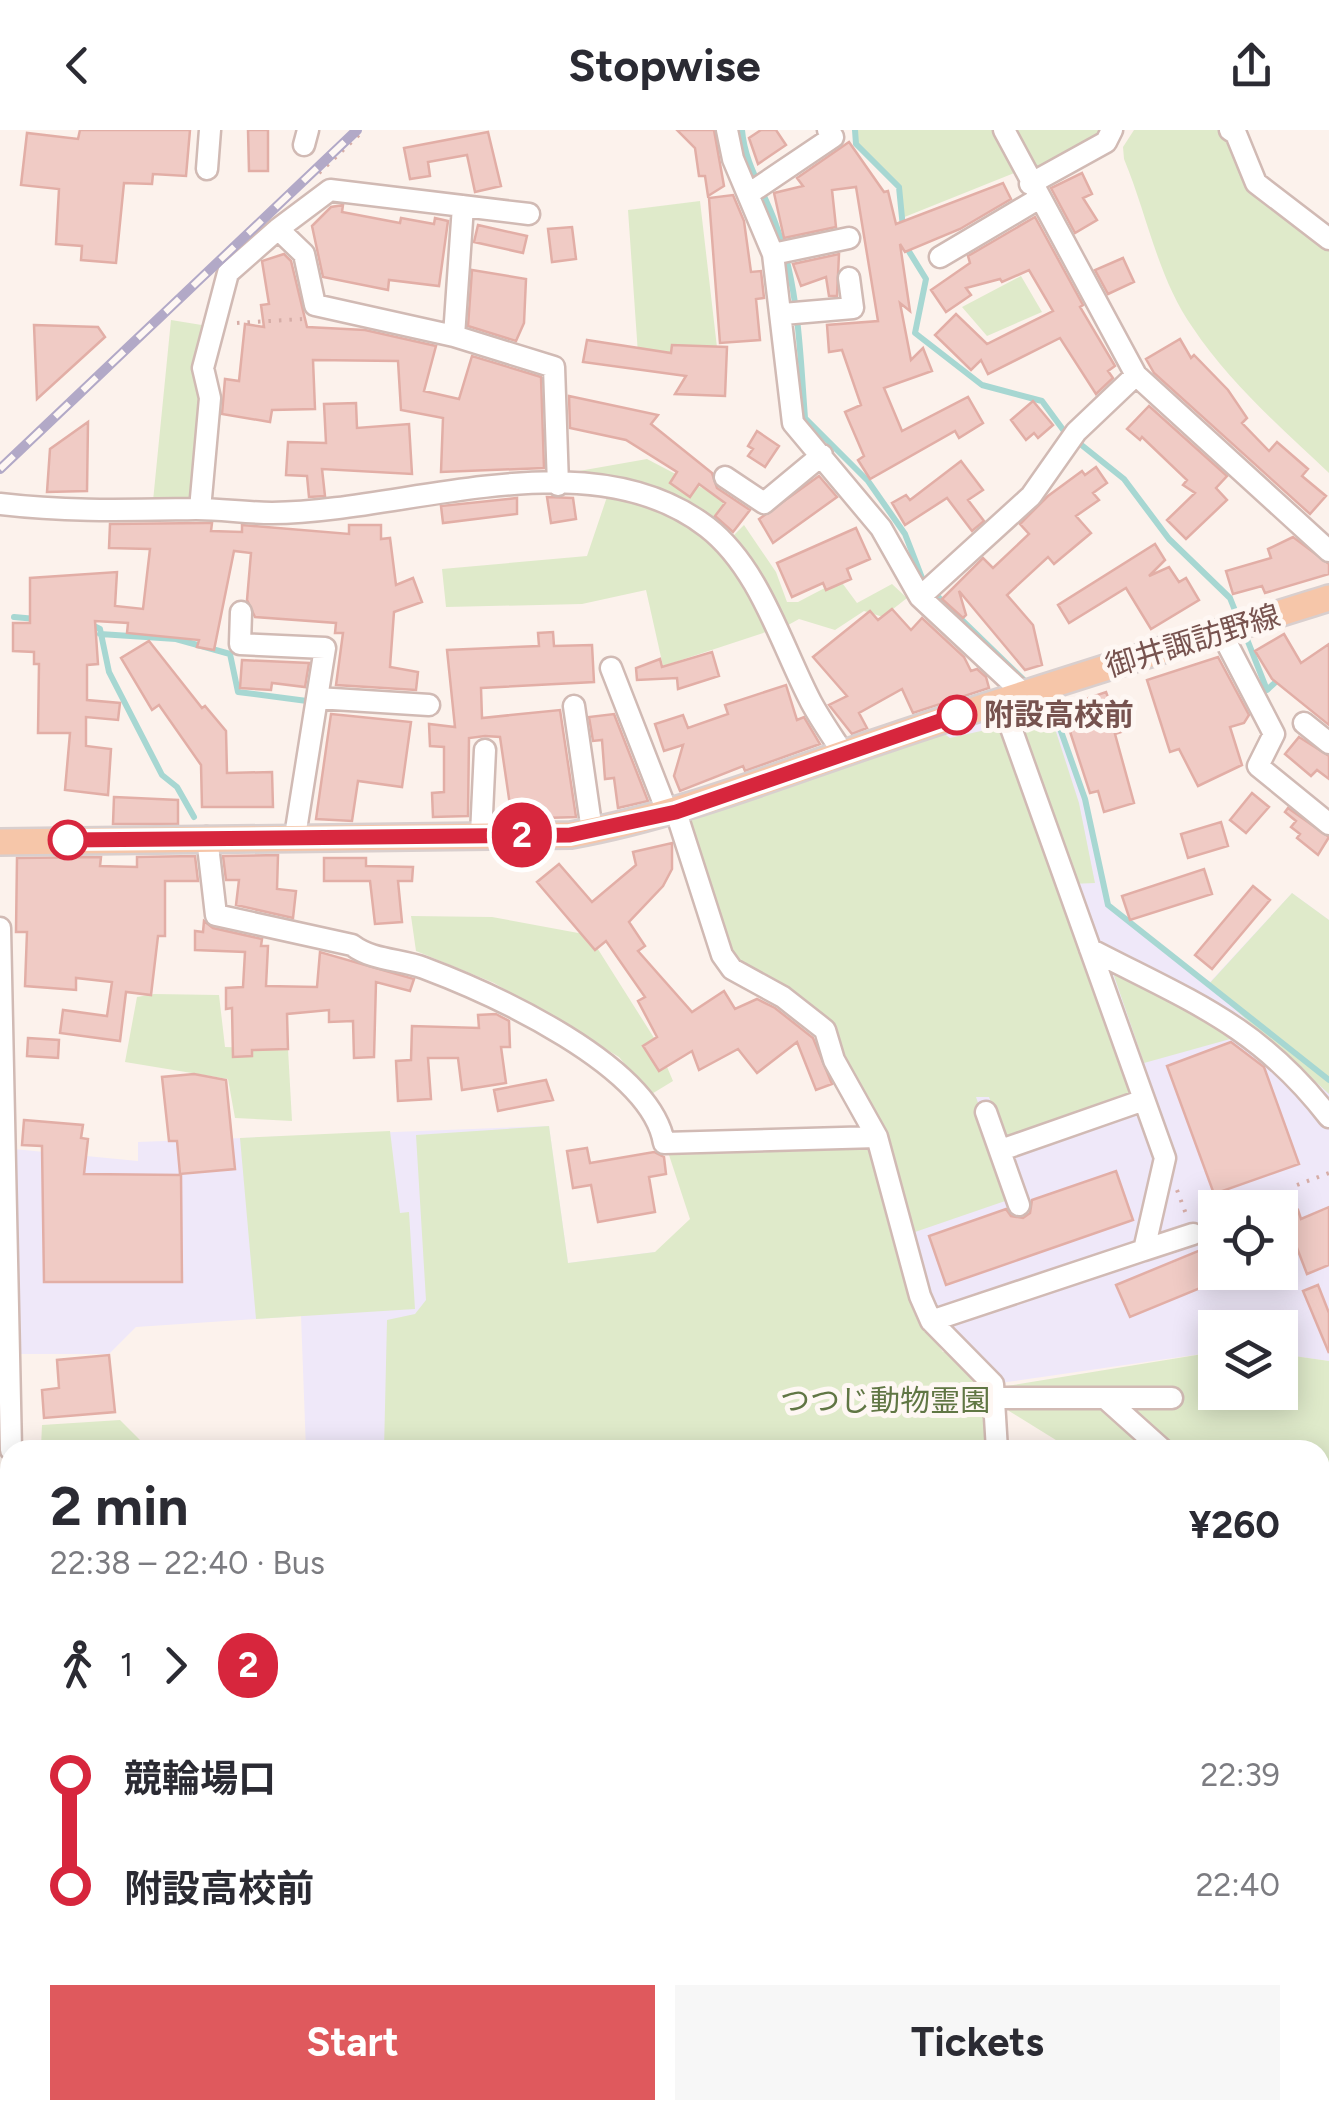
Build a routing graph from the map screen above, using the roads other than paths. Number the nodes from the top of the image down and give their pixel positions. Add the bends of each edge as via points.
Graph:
1 (210, 130) edge
2 (727, 130) edge
3 (828, 130) edge
4 (1004, 130) edge
5 (1112, 130) edge
6 (1230, 130) edge
7 (207, 169) dead end
8 (1034, 192) junction
9 (750, 193) junction
10 (463, 206) junction
11 (529, 214) dead end
12 (278, 228) junction
13 (849, 238) dead end
14 (1329, 239) edge
15 (774, 254) junction
16 (940, 257) dead end
17 (849, 278) dead end
18 (783, 314) junction
19 (454, 336) junction
20 (1136, 376) junction
21 (822, 455) junction
22 (725, 477) dead end
23 (558, 485) junction
24 (0, 504) edge
25 (200, 509) junction
26 (1329, 550) edge
27 (920, 597) junction
28 (1329, 598) edge
29 (241, 612) dead end
30 (1221, 632) junction
31 (611, 668) dead end
32 (1012, 697) junction
33 (317, 698) junction
34 (428, 705) dead end
35 (574, 706) dead end
36 (1304, 723) dead end
37 (1329, 743) edge
38 (485, 750) dead end
39 (843, 753) junction
40 (672, 813) junction
41 (1329, 824) edge
42 (592, 831) junction
43 (481, 835) junction
44 (206, 836) junction
45 (295, 836) junction
46 (0, 842) edge
47 (0, 928) edge
48 (1090, 949) junction
49 (1144, 1100) junction
50 (986, 1112) dead end
51 (1329, 1118) edge
52 (877, 1137) junction
53 (1000, 1150) junction
54 (1, 1158) edge
55 (1019, 1204) dead end
56 (1193, 1234) road end
57 (1144, 1250) junction
58 (931, 1321) junction
59 (994, 1398) junction
60 (1105, 1398) junction
61 (1172, 1398) dead end
62 (10, 1440) edge
63 (996, 1440) edge
64 (1151, 1440) edge

1 - 7 street
2 - 9 street
3 - 9 street via 832,138
4 - 8 street
5 - 8 street via 1106,142
6 - 14 street via 1256,183
8 - 16 street
8 - 20 street
9 - 15 street
10 - 11 street
10 - 12 street via 330,190
10 - 19 street
12 - 19 street via 304,254 315,305
12 - 25 street via 228,273 204,368 210,398
13 - 15 street
15 - 18 street
17 - 18 street via 853,308
18 - 21 street via 793,423
19 - 23 street via 554,368
20 - 26 street
20 - 27 street via 1076,432 1031,496
21 - 22 street via 764,503
21 - 27 street via 882,528
23 - 25 street via 274,513
23 - 39 street via 646,493 709,528 756,591
24 - 25 street via 80,513
27 - 32 street
28 - 30 main road, 御井諏訪野線
29 - 33 street via 240,644 325,648
30 - 32 main road, 御井諏訪野線
30 - 41 street via 1274,734 1258,766
31 - 40 street
32 - 39 main road, 御井諏訪野線
32 - 48 street
33 - 34 street
33 - 45 street
35 - 42 street
36 - 37 street
38 - 43 street
39 - 40 main road, 御井諏訪野線
40 - 42 main road, 御井諏訪野線
40 - 52 street via 722,955 732,969 825,1030 834,1060
42 - 43 main road, 御井諏訪野線
43 - 45 main road, 御井諏訪野線
44 - 45 main road, 御井諏訪野線
44 - 46 main road, 御井諏訪野線
44 - 52 street via 216,915 422,967 550,1025 617,1073 661,1123 664,1143
47 - 54 street
48 - 49 street
48 - 51 street via 1234,1022 1295,1073
49 - 53 street
49 - 57 street via 1165,1158
50 - 53 street
52 - 58 street
53 - 55 street
54 - 62 street
56 - 57 street
57 - 58 street
58 - 59 street via 994,1384
59 - 60 street
59 - 63 street
60 - 61 street
60 - 64 street

